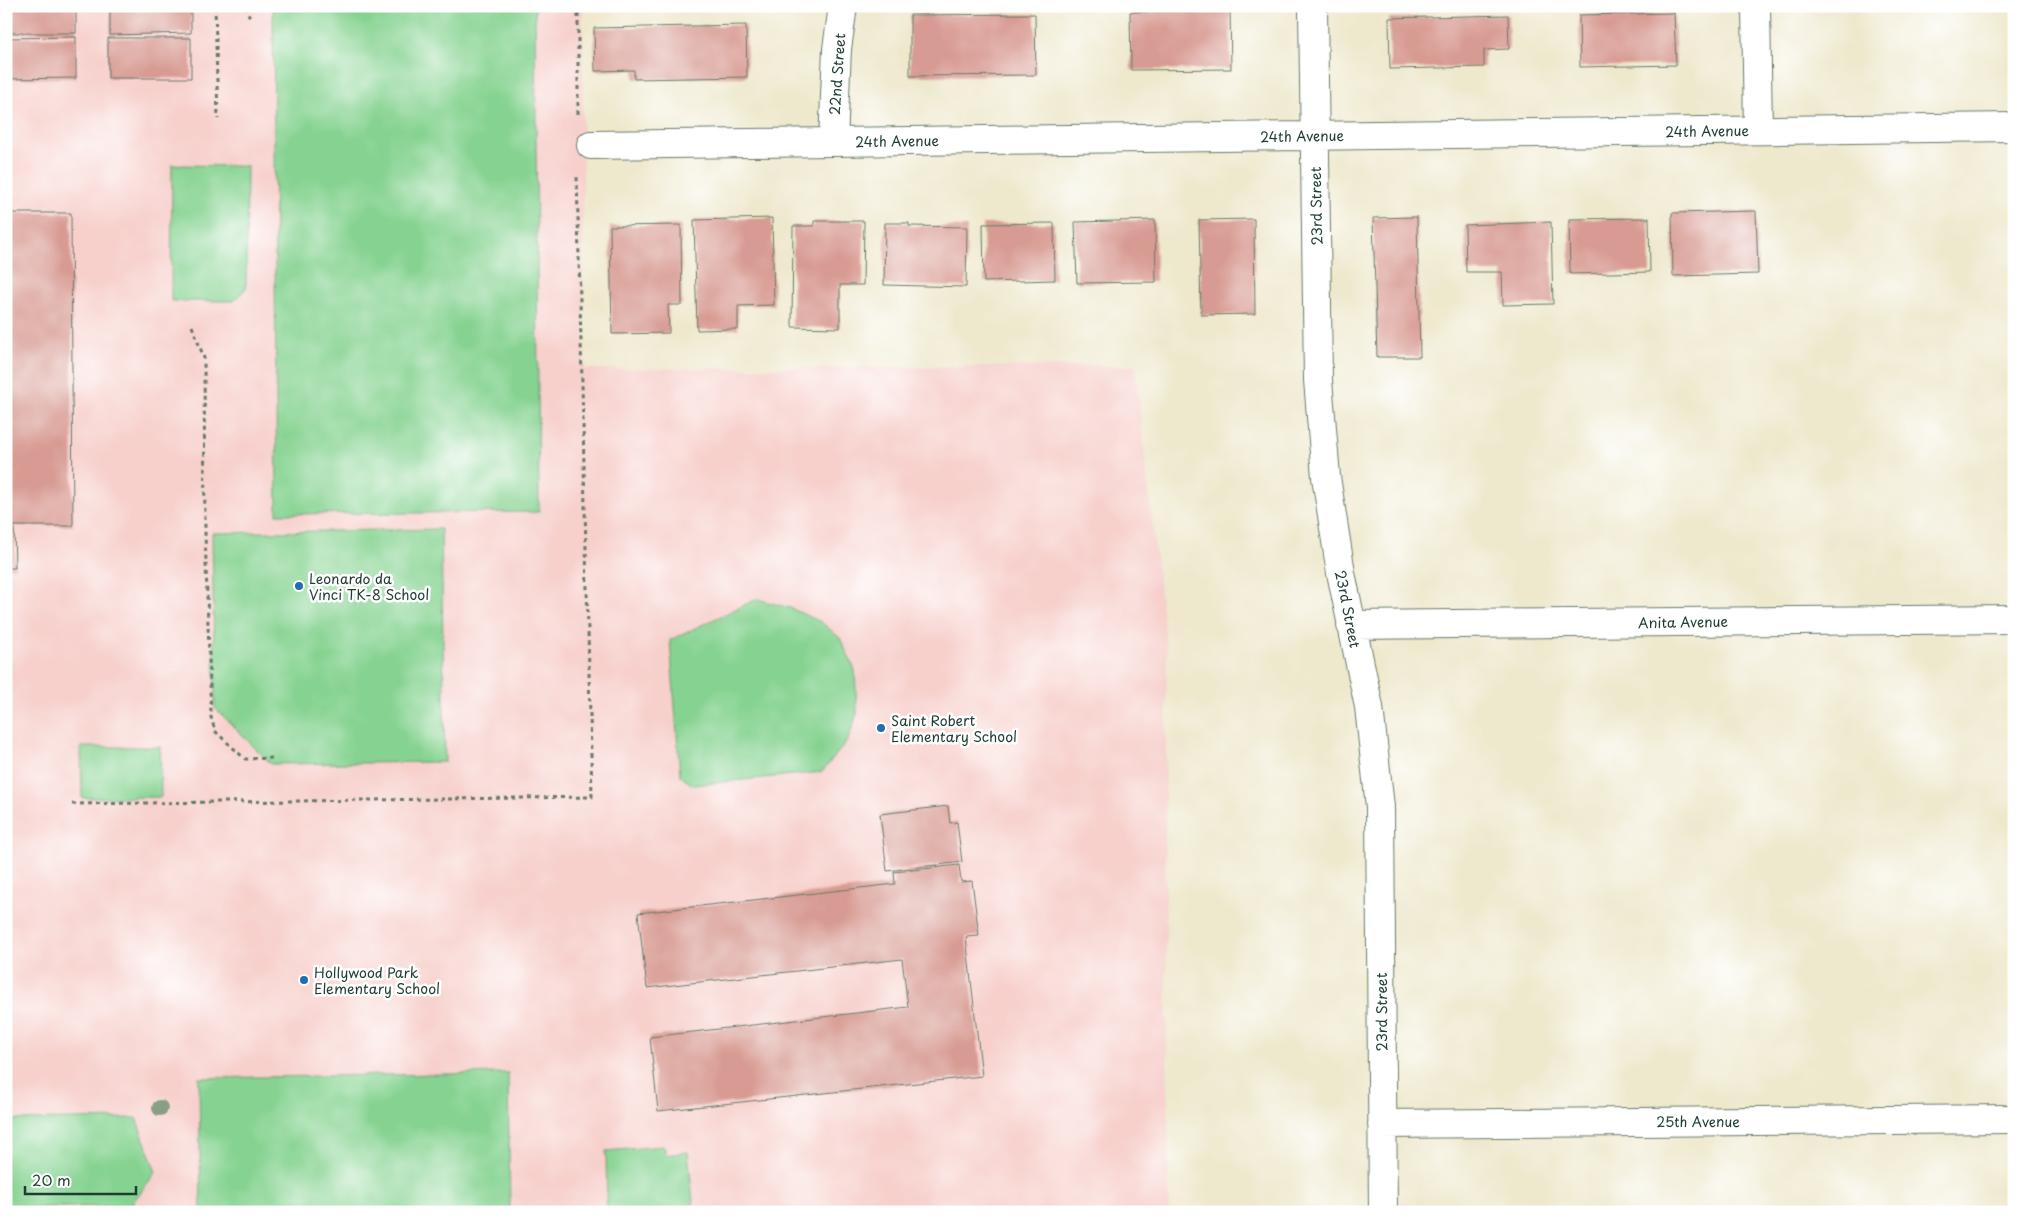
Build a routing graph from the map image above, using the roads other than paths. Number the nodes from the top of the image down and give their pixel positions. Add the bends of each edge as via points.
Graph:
1 (844, 6) edge
2 (1313, 6) edge
3 (1756, 6) edge
4 (2014, 127) edge
5 (1758, 130) junction
6 (1314, 136) junction
7 (833, 142) junction
8 (591, 145) dead end
9 (2014, 619) edge
10 (1351, 625) junction
11 (2014, 1119) edge
12 (1382, 1124) junction
13 (1382, 1212) edge

1 - 7 street, 22nd Street via 837,49
2 - 6 street, 23rd Street
3 - 5 street
4 - 5 street, 24th Avenue
5 - 6 street, 24th Avenue
6 - 7 street, 24th Avenue
6 - 10 street, 23rd Street via 1318,380 1326,477
7 - 8 street, 24th Avenue
9 - 10 street, Anita Avenue
10 - 12 street, 23rd Street via 1369,707 1380,807
11 - 12 street, 25th Avenue
12 - 13 street, 23rd Street

